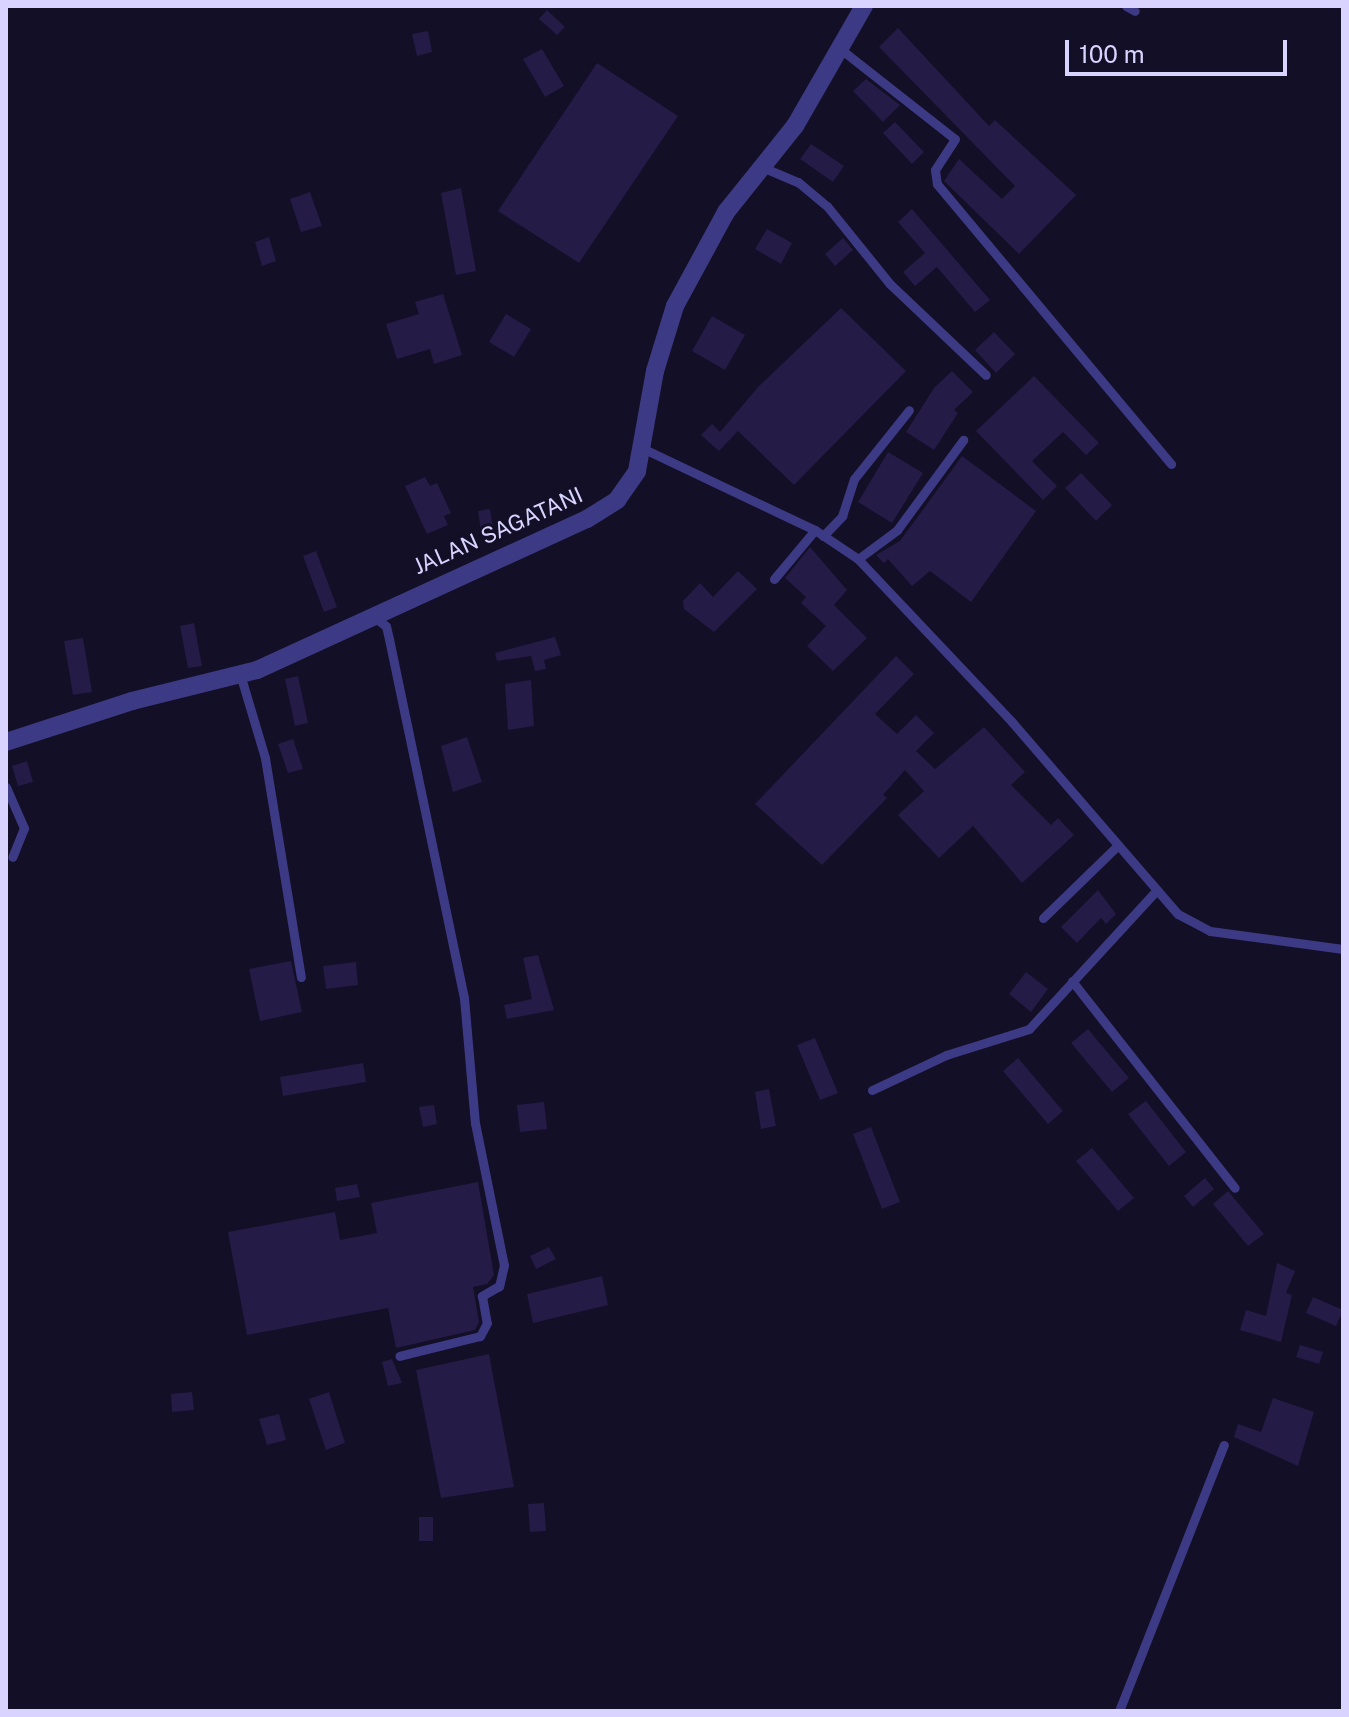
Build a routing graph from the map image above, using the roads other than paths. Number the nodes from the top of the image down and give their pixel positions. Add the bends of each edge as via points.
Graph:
1 (864, 6) edge
2 (843, 51) junction
3 (762, 167) junction
4 (986, 375) dead end
5 (909, 410) dead end
6 (963, 440) dead end
7 (642, 448) junction
8 (1171, 464) dead end
9 (819, 533) junction
10 (858, 559) junction
11 (774, 579) dead end
12 (371, 614) junction
13 (240, 674) junction
14 (6, 742) edge
15 (6, 787) edge
16 (1117, 846) junction
17 (12, 857) dead end
18 (1157, 890) junction
19 (1043, 918) dead end
20 (1343, 949) edge
21 (301, 977) dead end
22 (1072, 981) junction
23 (872, 1090) dead end
24 (1235, 1188) dead end
25 (399, 1356) dead end
26 (1224, 1445) dead end
27 (1119, 1711) edge

1 - 2 street, JALAN SAGATANI
2 - 3 street, JALAN SAGATANI
2 - 8 lane via 955,139 935,170 937,184
3 - 4 lane via 798,182 827,206 890,284
3 - 7 street, JALAN SAGATANI via 726,212 675,306 655,371
5 - 9 lane via 854,479 842,516
6 - 10 lane via 897,530
7 - 9 lane
7 - 12 street, JALAN SAGATANI via 637,471 607,507
9 - 10 lane
9 - 11 lane
10 - 16 lane via 1012,722
12 - 13 street, JALAN SAGATANI
12 - 25 lane via 386,626 464,998 475,1123 504,1265 499,1286 482,1296 487,1323 480,1336
13 - 14 street, JALAN SAGATANI
13 - 21 lane via 265,758
15 - 17 lane via 24,828
16 - 18 lane
16 - 19 lane
18 - 20 lane via 1178,914 1210,931
18 - 22 lane
22 - 23 lane via 1029,1029 946,1055
22 - 24 lane
26 - 27 lane

